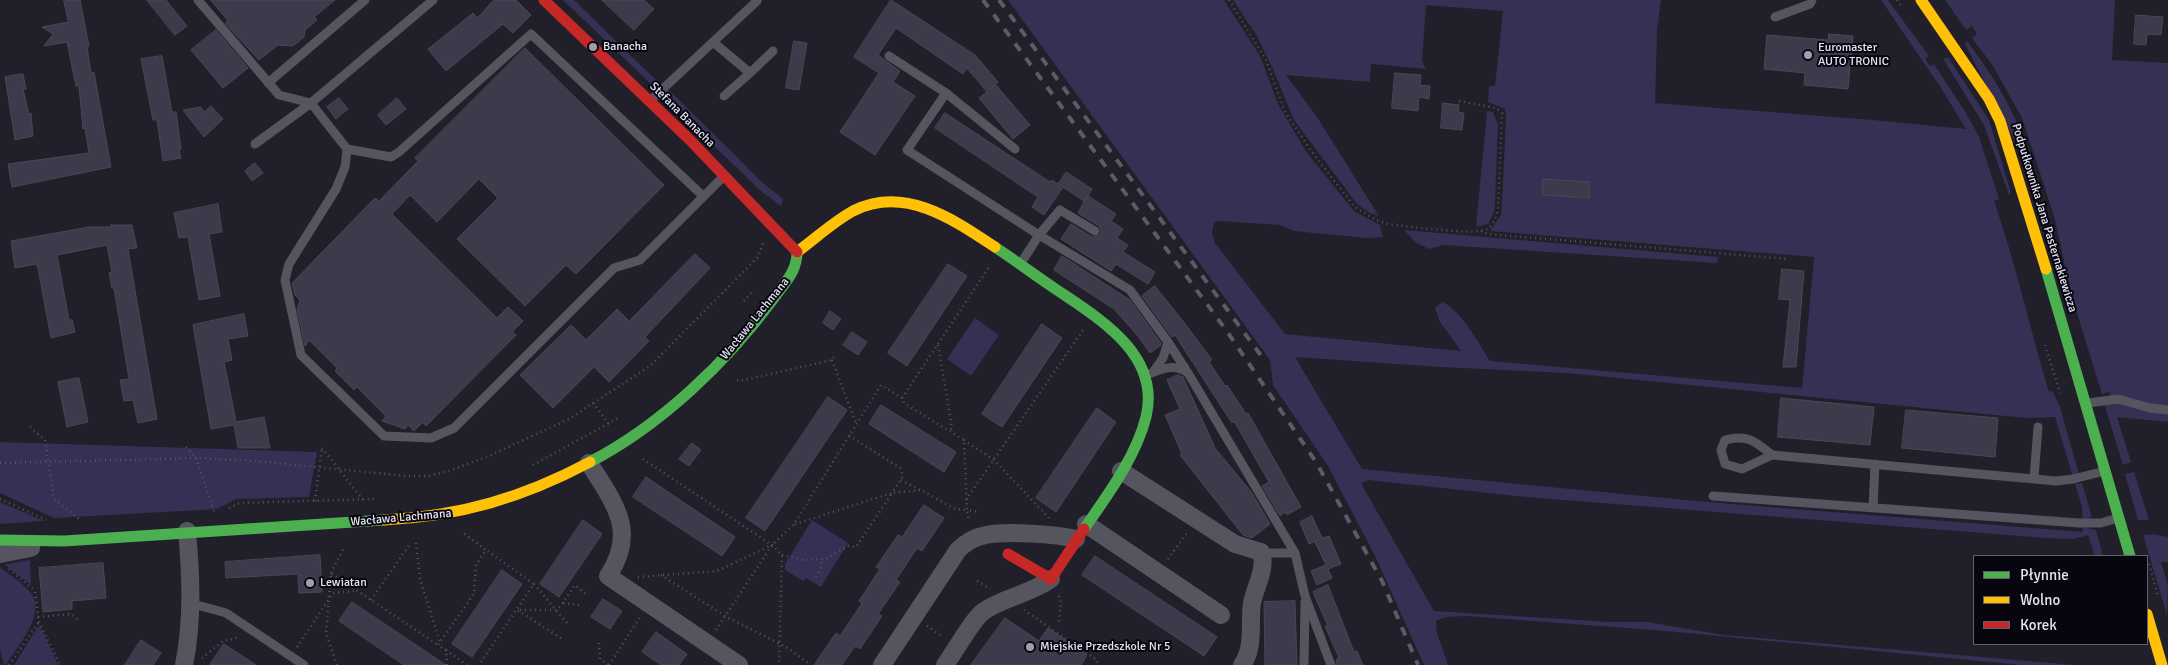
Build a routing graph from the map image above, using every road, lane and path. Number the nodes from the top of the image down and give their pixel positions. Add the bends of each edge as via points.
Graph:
1 (198, 0) edge
2 (365, 0) edge
3 (433, 0) edge
4 (544, 0) edge
5 (1228, 0) edge
6 (1812, 0) edge
7 (1897, 0) edge
8 (1921, 0) edge
9 (757, 1) dead end
10 (1906, 12) dead end
11 (1775, 17) dead end
12 (713, 42) junction
13 (773, 51) dead end
14 (889, 56) dead end
15 (750, 73) junction
16 (268, 83) junction
17 (946, 93) junction
18 (724, 96) dead end
19 (650, 101) junction
20 (1459, 101) dead end
21 (311, 104) junction
22 (255, 144) dead end
23 (347, 149) junction
24 (1016, 149) dead end
25 (723, 176) junction
26 (703, 196) junction
27 (776, 228) junction
28 (1094, 231) dead end
29 (1481, 231) junction
30 (1039, 235) junction
31 (798, 252) junction
32 (999, 252) junction
33 (1789, 259) dead end
34 (1020, 265) junction
35 (754, 290) dead end
36 (744, 302) dead end
37 (1093, 314) junction
38 (2044, 339) dead end
39 (1168, 342) junction
40 (938, 345) junction
41 (835, 355) dead end
42 (832, 360) junction
43 (1188, 373) junction
44 (1149, 374) junction
45 (737, 380) dead end
46 (2061, 396) dead end
47 (902, 398) junction
48 (2085, 404) junction
49 (2168, 410) edge
50 (624, 415) dead end
51 (856, 423) junction
52 (30, 427) dead end
53 (2038, 428) dead end
54 (950, 432) junction
55 (848, 435) junction
56 (964, 440) junction
57 (186, 448) dead end
58 (1772, 455) junction
59 (196, 458) junction
60 (644, 459) dead end
61 (994, 460) junction
62 (48, 461) junction
63 (0, 463) edge
64 (590, 463) junction
65 (1875, 464) junction
66 (319, 468) junction
67 (529, 468) dead end
68 (339, 470) junction
69 (2105, 470) junction
70 (1120, 471) junction
71 (2034, 478) junction
72 (901, 480) junction
73 (921, 490) junction
74 (892, 493) junction
75 (1713, 496) dead end
76 (363, 500) dead end
77 (966, 500) junction
78 (315, 501) dead end
79 (1873, 508) junction
80 (967, 510) junction
81 (979, 512) dead end
82 (445, 516) junction
83 (1049, 518) dead end
84 (2118, 518) junction
85 (1196, 520) junction
86 (969, 521) dead end
87 (82, 522) dead end
88 (794, 524) junction
89 (1086, 524) junction
90 (217, 530) junction
91 (187, 532) junction
92 (1076, 539) junction
93 (0, 540) edge
94 (64, 541) junction
95 (416, 543) dead end
96 (410, 544) dead end
97 (772, 545) junction
98 (344, 547) dead end
99 (486, 550) junction
100 (1261, 553) junction
101 (1295, 553) junction
102 (1008, 554) dead end
103 (782, 555) junction
104 (2130, 555) edge
105 (822, 559) junction
106 (3, 561) edge
107 (2148, 561) edge
108 (331, 573) junction
109 (1159, 573) junction
110 (660, 574) junction
111 (635, 577) dead end
112 (816, 577) dead end
113 (1050, 579) junction
114 (977, 581) dead end
115 (534, 584) junction
116 (330, 591) junction
117 (357, 591) junction
118 (333, 593) junction
119 (586, 594) dead end
120 (1305, 596) junction
121 (1008, 599) junction
122 (372, 600) junction
123 (190, 603) junction
124 (563, 603) junction
125 (2160, 603) dead end
126 (328, 604) junction
127 (579, 605) dead end
128 (645, 609) dead end
129 (517, 610) junction
130 (556, 610) junction
131 (1221, 615) dead end
132 (725, 616) junction
133 (38, 617) junction
134 (2148, 617) edge
135 (78, 620) dead end
136 (39, 622) junction
137 (1059, 622) dead end
138 (567, 623) dead end
139 (242, 636) dead end
140 (564, 640) dead end
141 (599, 643) dead end
142 (439, 644) junction
143 (707, 644) junction
144 (780, 644) junction
145 (446, 650) junction
146 (291, 656) junction
147 (184, 664) edge
148 (480, 664) edge
149 (10, 665) edge
150 (60, 665) edge
151 (304, 665) edge
152 (337, 665) edge
153 (446, 665) edge
154 (467, 665) edge
155 (609, 665) edge
156 (739, 665) edge
157 (779, 665) edge
158 (811, 665) edge
159 (882, 665) edge
160 (945, 665) edge
161 (1096, 665) edge
162 (1242, 665) edge
163 (1304, 665) edge
164 (1331, 665) edge
165 (2162, 665) edge

1 - 16 lane
2 - 16 lane
3 - 21 lane
4 - 19 street, Stefana Banacha
5 - 29 path via 1266,60 1285,112 1355,208 1388,224
6 - 11 lane via 1810,4
7 - 10 path
8 - 48 street, Podpułkownika Jana Pasternakiewicza via 1989,99 2000,122
9 - 12 lane
12 - 15 lane
12 - 19 lane
13 - 15 lane
14 - 17 lane
15 - 18 lane
16 - 21 lane via 279,95
17 - 24 lane
17 - 30 lane via 906,150
19 - 25 street, Stefana Banacha
20 - 29 path via 1496,108 1502,113 1498,208 1489,228
21 - 22 lane
21 - 23 lane
23 - 26 lane via 390,157 399,152 531,34
23 - 26 lane via 345,167 336,189 289,264 285,280 301,355 384,436 431,438 454,428 614,268 640,260
25 - 26 lane
25 - 27 street, Stefana Banacha
27 - 31 street, Stefana Banacha
27 - 68 path via 765,237 758,257 650,366 569,419 491,455 429,476
28 - 30 lane via 1060,210
29 - 33 path
30 - 34 lane
30 - 39 lane via 1130,290
31 - 32 street via 854,210 891,200 928,208 957,223
31 - 64 street, Wacława Lachmana via 797,266 781,289 714,369 660,416
32 - 34 street
32 - 40 path
34 - 37 street
35 - 36 path
37 - 44 street via 1123,340
37 - 61 path
38 - 46 path
39 - 43 lane
39 - 44 lane via 1163,358
40 - 47 path
40 - 54 path via 952,427
41 - 42 path
42 - 45 path
42 - 51 path
43 - 44 lane via 1174,367
43 - 101 lane
44 - 70 street via 1148,413 1138,442
47 - 51 path via 881,385
47 - 54 path via 904,403
48 - 49 lane via 2118,399
48 - 69 street, Podpułkownika Jana Pasternakiewicza
50 - 67 path
51 - 55 path
52 - 62 path via 45,440
53 - 71 lane
54 - 56 path
55 - 72 path via 900,468
55 - 88 path
56 - 61 path
56 - 77 path
57 - 59 path
58 - 58 lane via 1757,442 1740,436 1724,440 1721,450 1725,464 1742,469
58 - 65 lane
59 - 62 path
59 - 66 path
59 - 90 path via 215,514
60 - 97 path
61 - 77 path
61 - 83 path
62 - 63 path
62 - 87 path via 54,499
64 - 82 street, Wacława Lachmana via 518,495
64 - 143 street via 618,509 621,520 620,552 608,576
65 - 71 lane
65 - 79 lane
66 - 68 path
66 - 68 path via 322,448
66 - 78 path
68 - 76 path
69 - 71 lane via 2074,480
69 - 84 street, Podpułkownika Jana Pasternakiewicza
70 - 85 street
70 - 89 street
72 - 73 path
72 - 74 path
73 - 74 path
73 - 80 path via 955,508
74 - 88 path
74 - 105 path via 857,546 848,546
75 - 79 lane
77 - 80 path
79 - 84 lane via 2079,524
80 - 81 path
80 - 86 path
82 - 90 street, Wacława Lachmana
82 - 99 path
84 - 104 street, Podpułkownika Jana Pasternakiewicza
85 - 100 street via 1235,544
85 - 109 path
88 - 97 path
89 - 92 street
89 - 109 street
90 - 91 street, Wacława Lachmana
91 - 94 street, Wacława Lachmana
91 - 123 street
92 - 113 street
92 - 159 street via 1000,534 970,541 958,550
93 - 94 street, Wacława Lachmana
94 - 106 street, Wacława Lachmana
95 - 142 path via 420,580
96 - 122 path
97 - 103 path
97 - 110 path via 717,571
97 - 132 path
98 - 108 path
99 - 115 path
99 - 142 path via 476,565 474,594
100 - 101 lane
100 - 162 street via 1262,568 1252,601 1250,647
101 - 120 lane
102 - 113 street
103 - 105 path via 804,560
103 - 144 path
105 - 112 path
106 - 133 path via 35,591
107 - 125 path
108 - 116 path
108 - 117 path
109 - 131 street
110 - 111 path
110 - 132 path
113 - 121 street via 1037,590
113 - 137 path via 1061,600
114 - 121 path
115 - 129 path
115 - 130 path
116 - 118 path
116 - 126 path
117 - 118 path
117 - 122 path
118 - 126 path
119 - 124 path via 575,586
120 - 163 lane
120 - 164 lane
121 - 160 street via 982,611
121 - 161 path via 1097,660
122 - 142 path
123 - 146 lane via 226,613
123 - 147 street
124 - 127 path
124 - 130 path
126 - 146 path
126 - 152 path via 326,633
128 - 155 path
129 - 130 path
129 - 140 path
129 - 148 path
130 - 138 path
132 - 143 path
132 - 144 path
133 - 135 path via 72,614
133 - 136 path
134 - 165 street
136 - 149 path
136 - 150 path
139 - 147 path via 222,641 201,658
141 - 155 path via 600,659
142 - 145 path
143 - 156 street
144 - 157 path
144 - 158 path
145 - 153 path
145 - 154 path
146 - 151 lane

